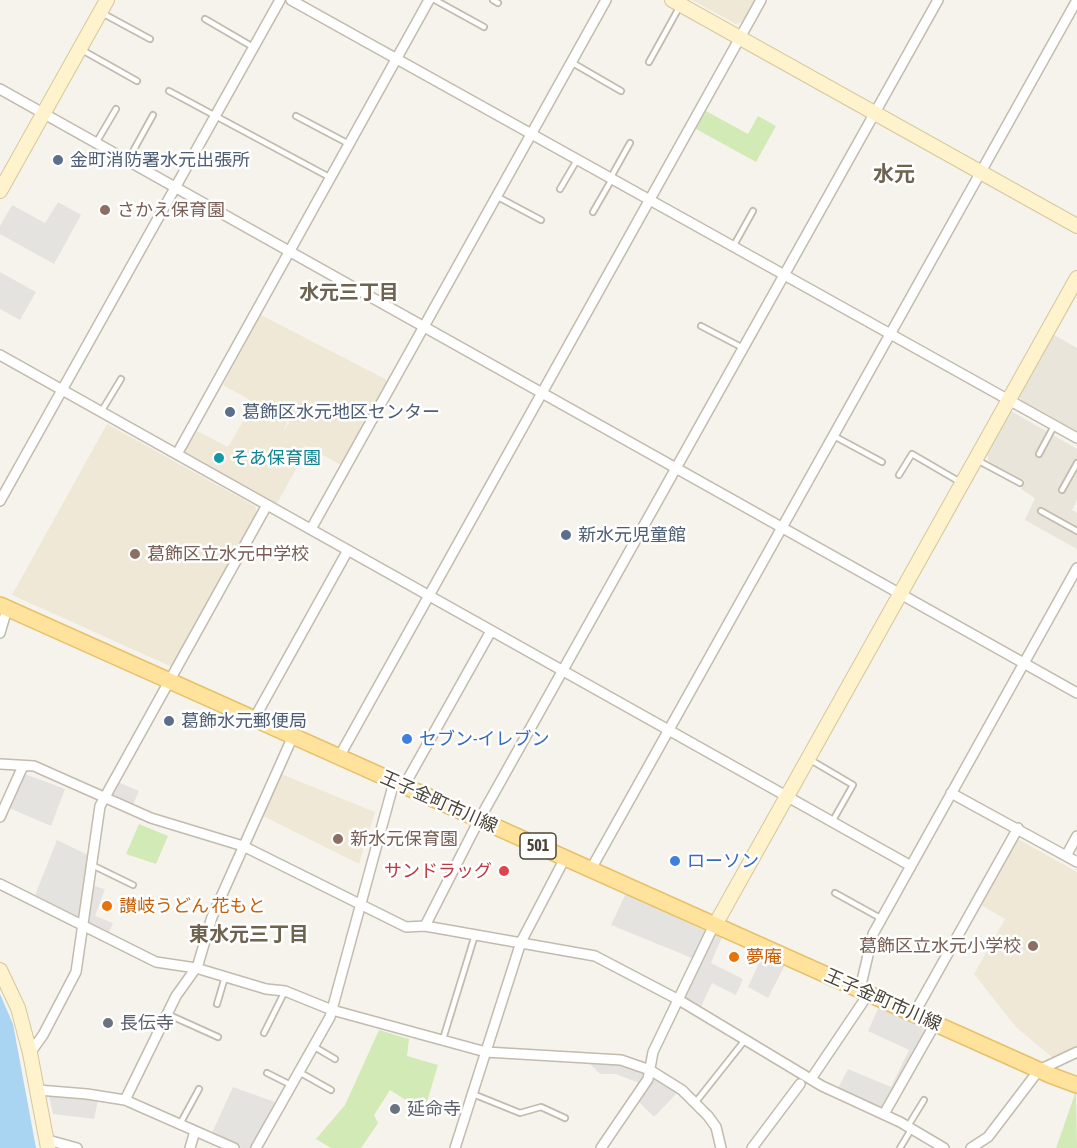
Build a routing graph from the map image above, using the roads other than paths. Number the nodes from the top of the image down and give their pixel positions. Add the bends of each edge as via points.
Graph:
1 (280, 0) edge
2 (291, 0) edge
3 (429, 0) edge
4 (435, 0) edge
5 (606, 0) edge
6 (761, 0) edge
7 (938, 0) edge
8 (1077, 0) edge
9 (676, 2) edge
10 (104, 6) edge
11 (205, 19) dead end
12 (484, 27) dead end
13 (150, 39) dead end
14 (741, 39) junction
15 (253, 47) junction
16 (80, 48) junction
17 (397, 59) junction
18 (571, 62) junction
19 (649, 62) dead end
20 (137, 81) dead end
21 (0, 89) edge
22 (169, 91) dead end
23 (621, 91) dead end
24 (116, 109) dead end
25 (43, 114) junction
26 (874, 114) junction
27 (153, 115) dead end
28 (214, 116) junction
29 (296, 116) dead end
30 (531, 134) junction
31 (630, 143) dead end
32 (96, 145) junction
33 (349, 145) junction
34 (578, 160) junction
35 (127, 162) junction
36 (980, 173) junction
37 (331, 178) junction
38 (611, 179) junction
39 (175, 189) junction
40 (560, 189) dead end
41 (0, 191) edge
42 (496, 196) junction
43 (649, 200) junction
44 (753, 211) dead end
45 (593, 212) dead end
46 (541, 220) dead end
47 (1077, 226) edge
48 (732, 247) junction
49 (289, 252) junction
50 (784, 275) junction
51 (1077, 278) edge
52 (701, 326) dead end
53 (422, 328) junction
54 (890, 334) junction
55 (743, 348) junction
56 (0, 356) edge
57 (121, 379) dead end
58 (62, 390) junction
59 (541, 394) junction
60 (1009, 401) junction
61 (101, 412) junction
62 (1054, 426) junction
63 (833, 435) junction
64 (1077, 438) edge
65 (177, 454) junction
66 (1039, 454) dead end
67 (976, 459) junction
68 (882, 462) dead end
69 (1077, 463) edge
70 (676, 469) junction
71 (899, 475) dead end
72 (962, 483) junction
73 (1020, 483) dead end
74 (1062, 490) dead end
75 (0, 501) edge
76 (267, 505) junction
77 (1041, 511) dead end
78 (781, 528) junction
79 (310, 529) junction
80 (1077, 531) edge
81 (348, 550) junction
82 (1077, 568) edge
83 (900, 594) junction
84 (428, 596) junction
85 (4, 607) edge
86 (491, 631) junction
87 (0, 633) edge
88 (1023, 664) junction
89 (563, 671) junction
90 (170, 680) junction
91 (1077, 693) edge
92 (254, 719) junction
93 (668, 730) junction
94 (293, 736) junction
95 (339, 757) junction
96 (808, 759) junction
97 (0, 764) edge
98 (23, 766) junction
99 (399, 784) junction
100 (951, 793) junction
101 (788, 796) junction
102 (105, 797) junction
103 (0, 817) edge
104 (479, 820) junction
105 (832, 822) junction
106 (1018, 828) junction
107 (1077, 836) edge
108 (243, 846) junction
109 (1066, 856) junction
110 (566, 858) junction
111 (1077, 862) edge
112 (92, 865) junction
113 (911, 866) junction
114 (591, 869) junction
115 (0, 884) edge
116 (133, 885) dead end
117 (835, 893) dead end
118 (360, 907) junction
119 (882, 919) junction
120 (82, 925) junction
121 (715, 925) junction
122 (426, 926) junction
123 (475, 935) junction
124 (520, 942) junction
125 (197, 968) junction
126 (0, 970) edge
127 (225, 977) junction
128 (285, 991) junction
129 (864, 991) junction
130 (679, 1000) junction
131 (217, 1004) dead end
132 (332, 1010) junction
133 (167, 1014) junction
134 (914, 1014) junction
135 (935, 1024) junction
136 (264, 1033) dead end
137 (218, 1037) dead end
138 (443, 1039) junction
139 (745, 1040) junction
140 (313, 1046) junction
141 (486, 1052) junction
142 (1077, 1052) edge
143 (30, 1053) junction
144 (334, 1059) dead end
145 (650, 1070) junction
146 (1039, 1070) junction
147 (299, 1072) junction
148 (267, 1073) dead end
149 (811, 1079) junction
150 (800, 1083) dead end
151 (291, 1085) junction
152 (1077, 1085) edge
153 (199, 1089) dead end
154 (38, 1090) junction
155 (331, 1090) dead end
156 (472, 1094) junction
157 (125, 1100) junction
158 (924, 1100) dead end
159 (696, 1103) junction
160 (884, 1114) junction
161 (565, 1118) dead end
162 (180, 1124) junction
163 (910, 1127) junction
164 (195, 1131) junction
165 (48, 1144) edge
166 (77, 1148) edge
167 (190, 1148) edge
168 (234, 1148) edge
169 (256, 1148) edge
170 (455, 1148) edge
171 (602, 1148) edge
172 (721, 1148) edge
173 (752, 1148) edge
174 (900, 1148) edge
175 (944, 1148) edge
176 (971, 1148) edge

1 - 15 street
2 - 17 street
3 - 17 street
4 - 12 lane
5 - 18 street
6 - 14 street
7 - 26 street
8 - 36 street
9 - 14 street
9 - 19 lane
10 - 13 lane
10 - 16 street
11 - 15 lane
14 - 26 street
14 - 43 street
15 - 28 street
16 - 20 lane
16 - 25 street
17 - 30 street
17 - 33 street
18 - 23 lane
18 - 30 street
21 - 25 street
22 - 28 lane
24 - 32 lane
25 - 32 street
25 - 41 street
26 - 36 street
26 - 50 street
27 - 35 lane
28 - 37 lane
28 - 39 street
29 - 33 lane
30 - 34 street
30 - 42 street
31 - 38 lane
32 - 35 street
33 - 37 street
34 - 38 street
34 - 40 lane
35 - 39 street
36 - 47 street
36 - 54 street
37 - 49 street
38 - 43 street
38 - 45 lane
39 - 49 street
39 - 58 street
42 - 46 lane
42 - 53 street
43 - 48 street
43 - 59 street
44 - 48 lane
48 - 50 street
49 - 53 street
49 - 65 street
50 - 54 street
50 - 55 street
51 - 60 street
52 - 55 lane
53 - 59 street
53 - 79 street
54 - 60 street
54 - 63 street
55 - 70 street
56 - 58 street
57 - 61 lane
58 - 61 street
58 - 75 street
59 - 70 street
59 - 84 street
60 - 62 street
60 - 67 street
61 - 65 street
62 - 64 street
62 - 66 lane
63 - 68 lane
63 - 78 street
65 - 76 street
67 - 72 street
67 - 73 lane
69 - 74 lane
70 - 78 street
70 - 89 street
71 - 72 lane via 912,454
72 - 83 street
76 - 79 street
76 - 90 street
77 - 80 lane
78 - 83 street
78 - 93 street
79 - 81 street
81 - 84 street
81 - 92 street
82 - 88 street
83 - 88 street
83 - 96 street
84 - 86 street
84 - 95 street
85 - 87 street
85 - 90 main road, 王子金町市川線 / 501
86 - 89 street
86 - 99 street
88 - 91 street
88 - 100 street
89 - 93 street
89 - 104 street
90 - 92 main road, 王子金町市川線 / 501
90 - 102 street
92 - 94 main road, 王子金町市川線 / 501
93 - 101 street
93 - 114 street
94 - 95 main road, 王子金町市川線 / 501
94 - 108 street
95 - 99 main road, 王子金町市川線 / 501
96 - 101 street
96 - 105 lane via 853,785
97 - 98 street
98 - 102 street via 34,766
98 - 103 street
99 - 104 main road, 王子金町市川線 / 501
99 - 118 street
100 - 106 street
100 - 113 street
101 - 105 street
101 - 121 street
102 - 108 street via 151,818
102 - 112 street via 100,806
104 - 110 main road, 王子金町市川線 / 501
104 - 122 street
105 - 113 street
106 - 109 street
106 - 134 street
107 - 109 street
108 - 118 street
108 - 125 street via 212,917
109 - 111 street
110 - 114 main road, 王子金町市川線 / 501
110 - 124 street
112 - 116 lane
112 - 120 street
113 - 119 street
114 - 121 main road, 王子金町市川線 / 501
115 - 120 street
117 - 119 lane
118 - 122 street via 406,927
118 - 132 street
119 - 129 street via 873,934
120 - 125 street via 156,962
120 - 143 street via 76,972
121 - 129 main road, 王子金町市川線 / 501
121 - 130 street
122 - 123 street
123 - 124 street
123 - 138 lane
124 - 130 street via 595,956
124 - 141 street
125 - 127 street
125 - 133 street
126 - 143 street via 18,1008
127 - 128 street
127 - 131 lane
128 - 132 street
128 - 136 lane
129 - 134 main road, 王子金町市川線 / 501
129 - 149 street
130 - 139 street
130 - 145 street via 653,1052
132 - 138 street
132 - 140 street
133 - 137 lane
133 - 157 street
134 - 135 main road, 王子金町市川線 / 501
135 - 146 main road, 王子金町市川線 / 501
135 - 160 street
138 - 141 street
139 - 149 street
139 - 159 lane
140 - 144 lane
140 - 147 street
141 - 145 street via 621,1060
141 - 156 street
142 - 146 street
143 - 154 street
145 - 159 street via 667,1078
145 - 171 street via 648,1079
146 - 152 main road, 王子金町市川線 / 501
146 - 176 street via 988,1137
147 - 151 street
147 - 155 lane
148 - 151 lane
149 - 160 street
150 - 173 street
151 - 169 street
153 - 162 lane
154 - 157 street
154 - 165 street
156 - 161 lane via 520,1113 541,1107
156 - 170 street
157 - 162 street
158 - 163 lane
159 - 172 street via 716,1127
160 - 163 street
162 - 164 street
163 - 174 lane
163 - 175 street
164 - 167 street
164 - 168 street
165 - 166 street

